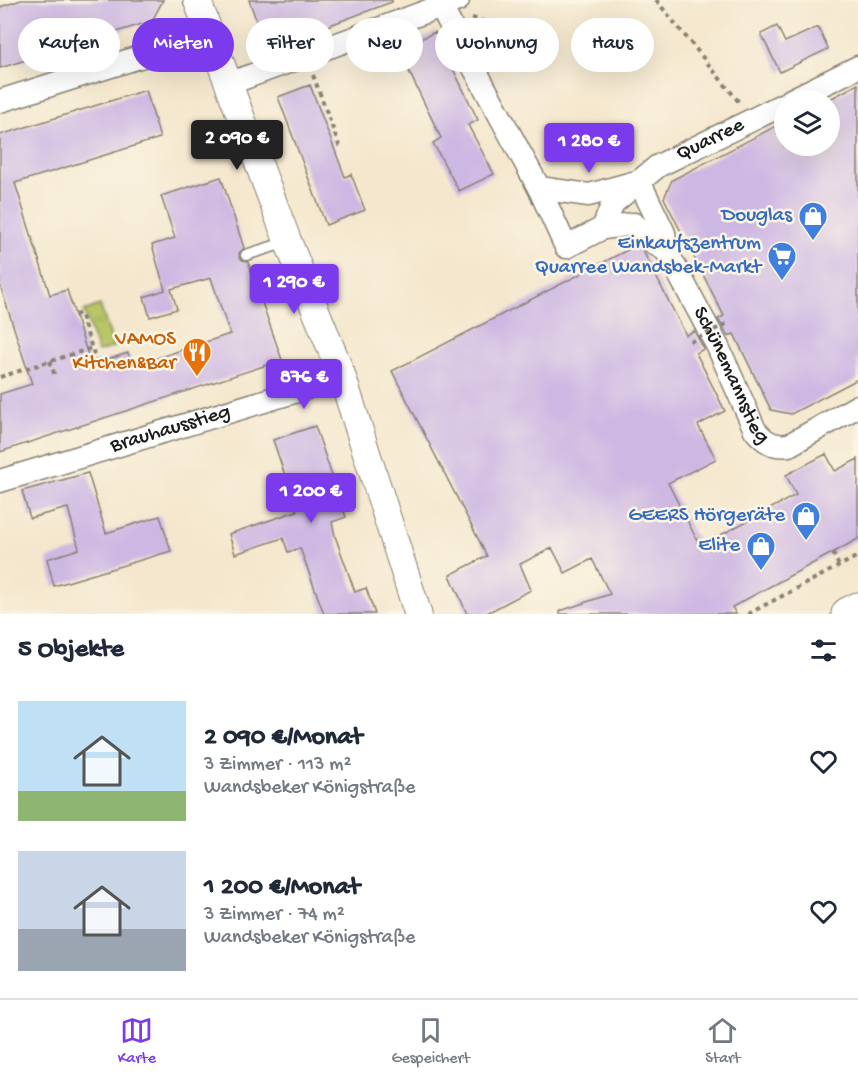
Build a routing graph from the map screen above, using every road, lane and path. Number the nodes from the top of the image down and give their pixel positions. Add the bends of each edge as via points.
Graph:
1 (197, 0) edge
2 (656, 0) edge
3 (450, 4) edge
4 (203, 18) edge
5 (334, 43) edge
6 (132, 59) edge
7 (858, 67) edge
8 (223, 72) edge
9 (259, 72) edge
10 (312, 72) edge
11 (228, 84) junction
12 (811, 90) edge
13 (0, 101) edge
14 (774, 109) edge
15 (747, 111) dead end
16 (340, 148) dead end
17 (639, 181) junction
18 (539, 188) junction
19 (603, 228) junction
20 (288, 242) junction
21 (666, 250) junction
22 (246, 255) dead end
23 (75, 315) dead end
24 (728, 323) dead end
25 (690, 342) dead end
26 (92, 348) junction
27 (50, 361) junction
28 (97, 363) dead end
29 (341, 372) junction
30 (55, 376) dead end
31 (0, 377) edge
32 (856, 407) edge
33 (0, 481) edge
34 (833, 553) dead end
35 (858, 556) edge
36 (839, 566) junction
37 (858, 609) edge
38 (751, 613) edge
39 (418, 614) edge
40 (849, 614) edge

1 - 4 street
2 - 15 path
3 - 5 street
3 - 18 street
6 - 13 street
7 - 12 street
8 - 11 street
9 - 11 street
10 - 16 path
11 - 20 street
14 - 17 street, Quarree via 658,166
17 - 18 street, Quarree via 589,195
17 - 19 street, Quarree via 613,203
17 - 21 street, Schünemannstieg via 664,233
18 - 19 street via 566,247
19 - 21 street via 634,224
20 - 22 lane
20 - 29 street
21 - 32 street, Schünemannstieg via 718,347 755,430 767,442 778,447 789,445
23 - 26 path via 80,313
24 - 25 path, bridge
26 - 27 path
26 - 28 path
27 - 30 path
27 - 31 path
29 - 33 street, Brauhausstieg via 304,389
29 - 39 street
34 - 36 path
35 - 36 path
36 - 38 path
37 - 40 main road

